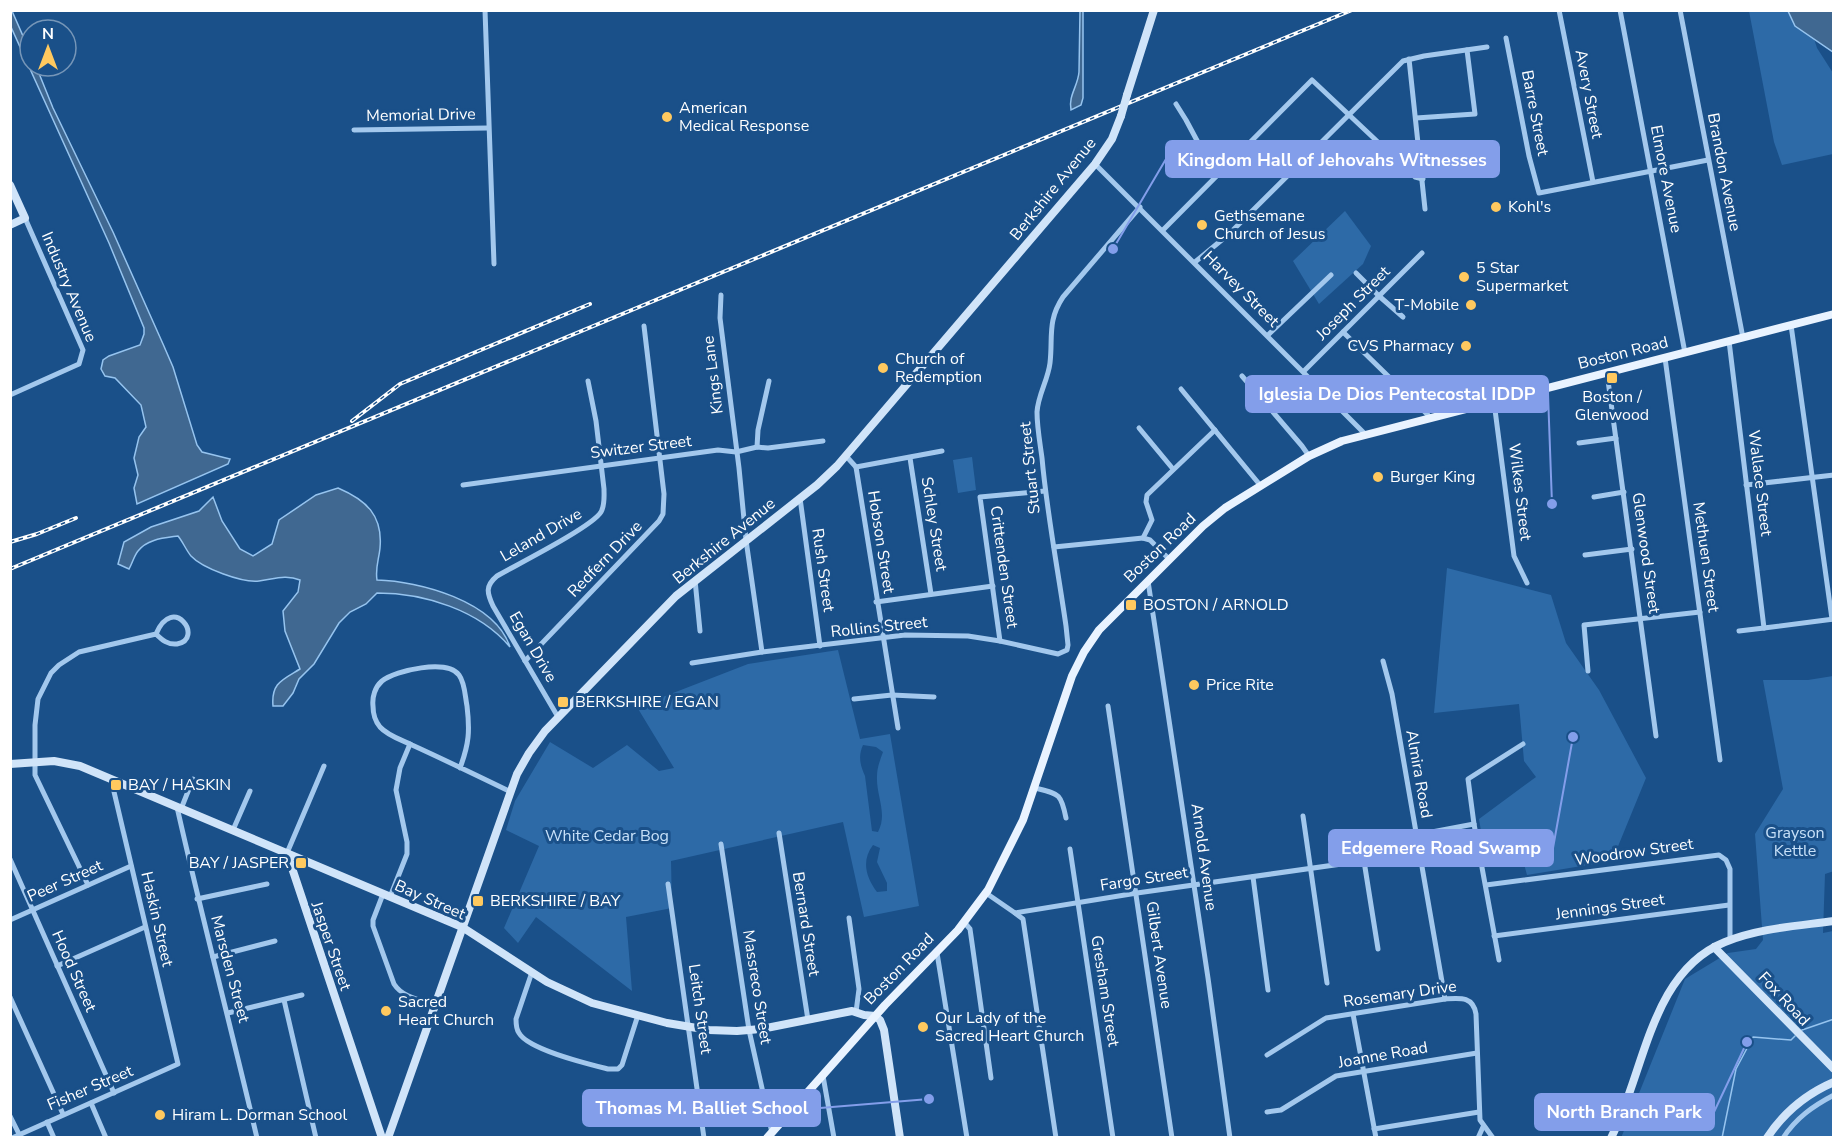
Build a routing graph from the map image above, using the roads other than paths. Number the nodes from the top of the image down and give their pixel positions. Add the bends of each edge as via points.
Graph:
1 (485, 10) edge
2 (1154, 10) edge
3 (1559, 10) edge
4 (1620, 10) edge
5 (1680, 10) edge
6 (1506, 38) dead end
7 (1487, 47) dead end
8 (1467, 50) junction
9 (1409, 59) junction
10 (1176, 104) dead end
11 (1349, 114) junction
12 (1416, 118) junction
13 (488, 128) junction
14 (354, 130) dead end
15 (1708, 160) junction
16 (1095, 164) junction
17 (1651, 172) junction
18 (1216, 176) junction
19 (1423, 179) junction
20 (1593, 182) junction
21 (10, 185) edge
22 (1140, 207) junction
23 (1425, 209) dead end
24 (25, 218) junction
25 (10, 225) edge
26 (1163, 230) junction
27 (1422, 253) dead end
28 (1195, 262) junction
29 (494, 264) dead end
30 (1356, 273) dead end
31 (1331, 275) dead end
32 (721, 295) dead end
33 (1379, 296) junction
34 (1833, 314) edge
35 (1403, 317) dead end
36 (1791, 325) junction
37 (644, 326) dead end
38 (1343, 332) junction
39 (1269, 335) junction
40 (1743, 338) junction
41 (1729, 341) junction
42 (1685, 353) junction
43 (1665, 358) junction
44 (1304, 371) junction
45 (1607, 373) junction
46 (1242, 376) dead end
47 (588, 381) dead end
48 (769, 381) dead end
49 (1181, 389) dead end
50 (10, 395) edge
51 (1494, 402) junction
52 (1431, 418) junction
53 (1138, 428) dead end
54 (1215, 430) junction
55 (1366, 435) junction
56 (1616, 438) junction
57 (823, 441) dead end
58 (1579, 443) dead end
59 (757, 447) junction
60 (942, 451) dead end
61 (736, 452) junction
62 (846, 456) junction
63 (1309, 456) junction
64 (659, 458) junction
65 (910, 458) junction
66 (602, 465) junction
67 (856, 467) junction
68 (1173, 469) junction
69 (1833, 475) edge
70 (1813, 477) junction
71 (463, 485) dead end
72 (1260, 485) junction
73 (1746, 485) junction
74 (1045, 491) junction
75 (1624, 492) junction
76 (1594, 497) dead end
77 (800, 498) junction
78 (1143, 538) junction
79 (746, 540) junction
80 (1054, 547) junction
81 (1632, 549) junction
82 (1585, 555) dead end
83 (1169, 559) junction
84 (695, 580) junction
85 (1148, 581) junction
86 (1527, 583) dead end
87 (993, 586) junction
88 (488, 588) joint
89 (931, 594) junction
90 (876, 602) junction
91 (1700, 612) junction
92 (1642, 618) junction
93 (1833, 619) edge
94 (1764, 628) junction
95 (700, 631) dead end
96 (1739, 631) dead end
97 (156, 634) junction
98 (883, 638) junction
99 (1000, 640) junction
100 (820, 646) junction
101 (1066, 650) joint
102 (762, 652) junction
103 (525, 661) junction
104 (1383, 661) dead end
105 (692, 663) dead end
106 (1588, 671) dead end
107 (892, 695) junction
108 (934, 697) dead end
109 (854, 699) dead end
110 (1108, 706) dead end
111 (558, 717) junction
112 (898, 728) dead end
113 (1656, 736) dead end
114 (410, 744) junction
115 (1523, 744) dead end
116 (1720, 760) dead end
117 (34, 761) junction
118 (10, 764) edge
119 (324, 766) dead end
120 (459, 768) junction
121 (111, 779) junction
122 (194, 779) dead end
123 (1035, 788) junction
124 (250, 790) dead end
125 (511, 792) junction
126 (179, 808) junction
127 (1303, 816) dead end
128 (1066, 818) dead end
129 (1474, 824) junction
130 (233, 830) junction
131 (779, 833) dead end
132 (1416, 835) junction
133 (721, 844) dead end
134 (1070, 849) dead end
135 (287, 853) junction
136 (1419, 853) junction
137 (10, 859) edge
138 (1364, 861) junction
139 (131, 866) junction
140 (1311, 869) junction
141 (1253, 877) junction
142 (267, 884) dead end
143 (668, 884) dead end
144 (88, 885) junction
145 (1194, 885) junction
146 (1486, 885) junction
147 (986, 893) junction
148 (1137, 894) junction
149 (387, 895) junction
150 (197, 899) junction
151 (1078, 903) junction
152 (1729, 904) junction
153 (33, 910) junction
154 (1015, 913) junction
155 (849, 918) dead end
156 (10, 920) edge
157 (1833, 921) edge
158 (964, 922) junction
159 (145, 927) junction
160 (462, 927) junction
161 (1494, 936) junction
162 (1730, 940) junction
163 (275, 941) dead end
164 (1714, 947) junction
165 (1378, 949) dead end
166 (936, 952) junction
167 (213, 957) junction
168 (1499, 960) dead end
169 (57, 966) junction
170 (532, 972) junction
171 (1327, 983) dead end
172 (1268, 990) dead end
173 (302, 995) dead end
174 (10, 998) edge
175 (1445, 999) junction
176 (284, 1000) junction
177 (435, 1005) junction
178 (856, 1012) junction
179 (228, 1013) junction
180 (1353, 1014) junction
181 (638, 1016) junction
182 (875, 1016) junction
183 (808, 1020) junction
184 (689, 1028) junction
185 (749, 1030) junction
186 (1477, 1053) junction
187 (1267, 1054) dead end
188 (178, 1064) joint
189 (1833, 1069) edge
190 (1364, 1071) junction
191 (823, 1076) junction
192 (991, 1078) dead end
193 (1833, 1082) edge
194 (114, 1093) junction
195 (1833, 1095) edge
196 (91, 1103) junction
197 (1267, 1112) dead end
198 (1479, 1112) junction
199 (63, 1114) junction
200 (10, 1116) edge
201 (47, 1122) junction
202 (1484, 1127) junction
203 (1374, 1129) junction
204 (19, 1134) junction
205 (770, 1136) edge
206 (12, 1137) edge
207 (54, 1137) edge
208 (105, 1137) edge
209 (257, 1137) edge
210 (316, 1137) edge
211 (382, 1137) edge
212 (388, 1137) edge
213 (704, 1137) edge
214 (834, 1137) edge
215 (900, 1137) edge
216 (967, 1137) edge
217 (1056, 1137) edge
218 (1113, 1137) edge
219 (1172, 1137) edge
220 (1230, 1137) edge
221 (1376, 1137) edge
222 (1478, 1137) edge
223 (1493, 1137) edge
224 (1611, 1137) edge
225 (1767, 1137) edge
226 (1783, 1137) edge

1 - 13 street
2 - 16 main road, Berkshire Avenue, bridge via 1121,116 1112,139
3 - 20 street, Avery Street
4 - 17 street, Elmore Avenue
5 - 15 street, Brandon Avenue
6 - 20 street, Barre Street via 1539,193
7 - 8 street
8 - 9 street
8 - 12 street via 1475,114
9 - 11 street
9 - 12 street
10 - 18 street
11 - 18 street via 1312,80
11 - 19 street via 1415,177
11 - 28 street via 1229,234
12 - 19 street
13 - 14 street, Memorial Drive
13 - 29 street
15 - 17 street
15 - 40 street, Brandon Avenue
16 - 22 street, Harvey Street
16 - 62 main road, Berkshire Avenue
17 - 20 street
17 - 42 street, Elmore Avenue
18 - 26 street
19 - 23 street
21 - 24 main road, Industry Avenue
22 - 26 street, Harvey Street
22 - 74 street, Stuart Street via 1063,297 1053,316 1049,372 1037,410
24 - 25 main road
24 - 50 street, Industry Avenue via 83,350 79,364
26 - 28 street, Harvey Street
27 - 33 street, Joseph Street
28 - 39 street, Harvey Street
30 - 33 street
31 - 39 street
32 - 61 street, Kings Lane via 720,318
33 - 35 street
33 - 38 street, Joseph Street
34 - 36 main road, Boston Road
36 - 40 main road, Boston Road
36 - 70 street
37 - 64 street, Redfern Drive
38 - 44 street, Joseph Street
38 - 52 street
39 - 44 street, Harvey Street
40 - 41 main road, Boston Road
41 - 42 main road, Boston Road
41 - 73 street, Wallace Street
42 - 43 main road, Boston Road
43 - 45 main road, Boston Road
43 - 91 street, Methuen Street
44 - 55 street, Harvey Street
45 - 51 main road, Boston Road
45 - 56 street, Glenwood Street
46 - 63 street
47 - 66 street, Leland Drive
48 - 59 street
49 - 54 street
51 - 52 main road, Boston Road
51 - 86 street, Wilkes Street via 1514,556
52 - 55 main road, Boston Road
53 - 68 street
54 - 68 street
54 - 72 street
55 - 63 main road, Boston Road
56 - 58 street
56 - 75 street, Glenwood Street
57 - 59 street, Switzer Street
59 - 61 street, Switzer Street
60 - 65 street
61 - 64 street, Switzer Street via 718,450
61 - 79 street, Kings Lane
62 - 67 street
62 - 77 main road, Berkshire Avenue
63 - 72 main road, Boston Road
64 - 66 street, Switzer Street
64 - 103 street, Redfern Drive via 664,501 659,521
65 - 67 street
65 - 89 street, Schley Street
66 - 71 street, Switzer Street
66 - 88 street, Leland Drive via 604,499 595,519 497,576
67 - 90 street, Hobson Street
68 - 78 street via 1147,495 1152,520
69 - 70 street
70 - 73 street
70 - 93 street
72 - 83 main road, Boston Road via 1210,520
73 - 94 street, Wallace Street
74 - 80 street, Stuart Street
74 - 87 street, Crittenden Street via 980,497
75 - 76 street
75 - 81 street, Glenwood Street
77 - 79 main road, Berkshire Avenue
77 - 100 street, Rush Street
78 - 80 street
78 - 83 street
79 - 84 main road, Berkshire Avenue
79 - 102 street, Kings Lane
80 - 101 street, Stuart Street
81 - 82 street
81 - 92 street, Glenwood Street
83 - 85 main road, Boston Road
84 - 95 street
84 - 111 main road, Berkshire Avenue
85 - 123 main road, Boston Road via 1099,630 1079,662
85 - 145 street, Arnold Avenue
87 - 89 street
87 - 99 street, Crittenden Street
88 - 103 street, Egan Drive via 493,606
89 - 90 street
90 - 98 street, Hobson Street
91 - 92 street
91 - 116 street, Methuen Street
92 - 106 street via 1584,625
92 - 113 street, Glenwood Street
93 - 94 street
94 - 96 street
97 - 97 street via 164,620 172,616 188,627 187,637 176,644
97 - 117 street via 79,652 59,665 38,699
98 - 99 street, Rollins Street via 936,635
98 - 100 street, Rollins Street
98 - 107 street, Hobson Street
99 - 101 street, Rollins Street via 1058,654
100 - 102 street, Rollins Street
102 - 105 street, Rollins Street
103 - 111 street, Egan Drive
104 - 132 street, Almira Road
107 - 108 street
107 - 109 street
107 - 112 street, Hobson Street
110 - 148 street, Gilbert Avenue
111 - 125 main road, Berkshire Avenue via 529,753
114 - 120 street
114 - 120 street via 377,723 373,704 377,687 400,674 438,666 453,669 464,685 470,730
114 - 149 street via 396,790 407,854
115 - 129 street via 1468,779
117 - 118 main road, Bay Street
117 - 121 main road, Bay Street via 66,762
117 - 144 street via 36,775
119 - 135 street
120 - 125 street
121 - 126 main road, Bay Street
121 - 139 street, Haskin Street
122 - 126 street
123 - 128 street via 1057,794
123 - 147 main road, Boston Road via 1018,832
124 - 130 street
125 - 160 main road, Berkshire Avenue
126 - 130 main road, Bay Street
126 - 150 street, Marsden Street
127 - 140 street
129 - 132 street
129 - 146 street
130 - 135 main road, Bay Street
131 - 183 street, Bernard Street
132 - 136 street, Almira Road
133 - 185 street, Massreco Street
134 - 151 street, Gresham Street
135 - 149 main road, Bay Street
135 - 211 main road, Jasper Street
136 - 138 street, Fargo Street
136 - 175 street, Almira Road
137 - 153 street, Hood Street
138 - 140 street, Fargo Street
138 - 165 street
139 - 144 street, Peer Street
139 - 159 street, Haskin Street
140 - 141 street, Fargo Street
140 - 171 street
141 - 145 street, Fargo Street
141 - 172 street
142 - 150 street
143 - 184 street, Leitch Street
144 - 153 street, Peer Street
145 - 148 street, Fargo Street
145 - 220 street, Arnold Avenue
146 - 152 street, Woodrow Street via 1714,855 1723,857 1730,869
146 - 161 street
147 - 154 street
147 - 158 main road, Boston Road
148 - 151 street, Fargo Street
148 - 219 street, Gilbert Avenue
149 - 160 main road, Bay Street
149 - 177 street via 373,926 394,984 398,991
150 - 167 street, Marsden Street
151 - 154 street, Fargo Street
151 - 218 street, Gresham Street
152 - 161 street, Jennings Street
152 - 162 street
153 - 156 street, Peer Street
153 - 169 street, Hood Street
154 - 217 street via 1023,919
155 - 178 street via 859,989
157 - 162 main road
158 - 166 main road, Boston Road
158 - 192 street via 970,929
159 - 169 street
159 - 188 street, Haskin Street
160 - 170 main road, Bay Street
160 - 177 main road, Berkshire Avenue
161 - 168 street
162 - 164 main road
163 - 167 street
164 - 189 main road, Fox Road
164 - 224 main road via 1688,966 1670,989
166 - 182 main road, Boston Road
166 - 216 street
167 - 179 street, Marsden Street
169 - 194 street, Hood Street
170 - 181 main road, Bay Street via 592,1003
170 - 181 street via 516,1026 523,1038 541,1048 618,1069
173 - 176 street
174 - 199 street
175 - 180 street, Rosemary Drive
175 - 186 street, Rosemary Drive via 1465,998 1475,1007
176 - 179 street
176 - 210 street
177 - 212 main road, Berkshire Avenue
178 - 182 main road, Bay Street
178 - 183 main road, Bay Street
179 - 209 street, Marsden Street
180 - 187 street, Rosemary Drive via 1318,1021
180 - 190 street
181 - 184 main road, Bay Street
182 - 191 main road, Boston Road
182 - 215 main road via 884,1030
183 - 185 main road, Bay Street
184 - 185 main road, Bay Street
184 - 213 street, Leitch Street
185 - 205 street, Massreco Street
186 - 190 street, Joanne Road
186 - 198 street, Rosemary Drive
188 - 194 street, Fisher Street
190 - 197 street, Joanne Road via 1336,1076 1281,1110
190 - 203 street
191 - 205 main road, Boston Road
191 - 214 street
193 - 225 main road via 1793,1107
194 - 196 street, Fisher Street
195 - 226 street via 1794,1122
196 - 199 street, Fisher Street
196 - 208 street
198 - 202 street, Rosemary Drive
198 - 203 street
199 - 201 street, Fisher Street
200 - 204 street
201 - 204 street, Fisher Street
201 - 207 street
202 - 222 street
202 - 223 street
203 - 221 street
204 - 206 street, Fisher Street

